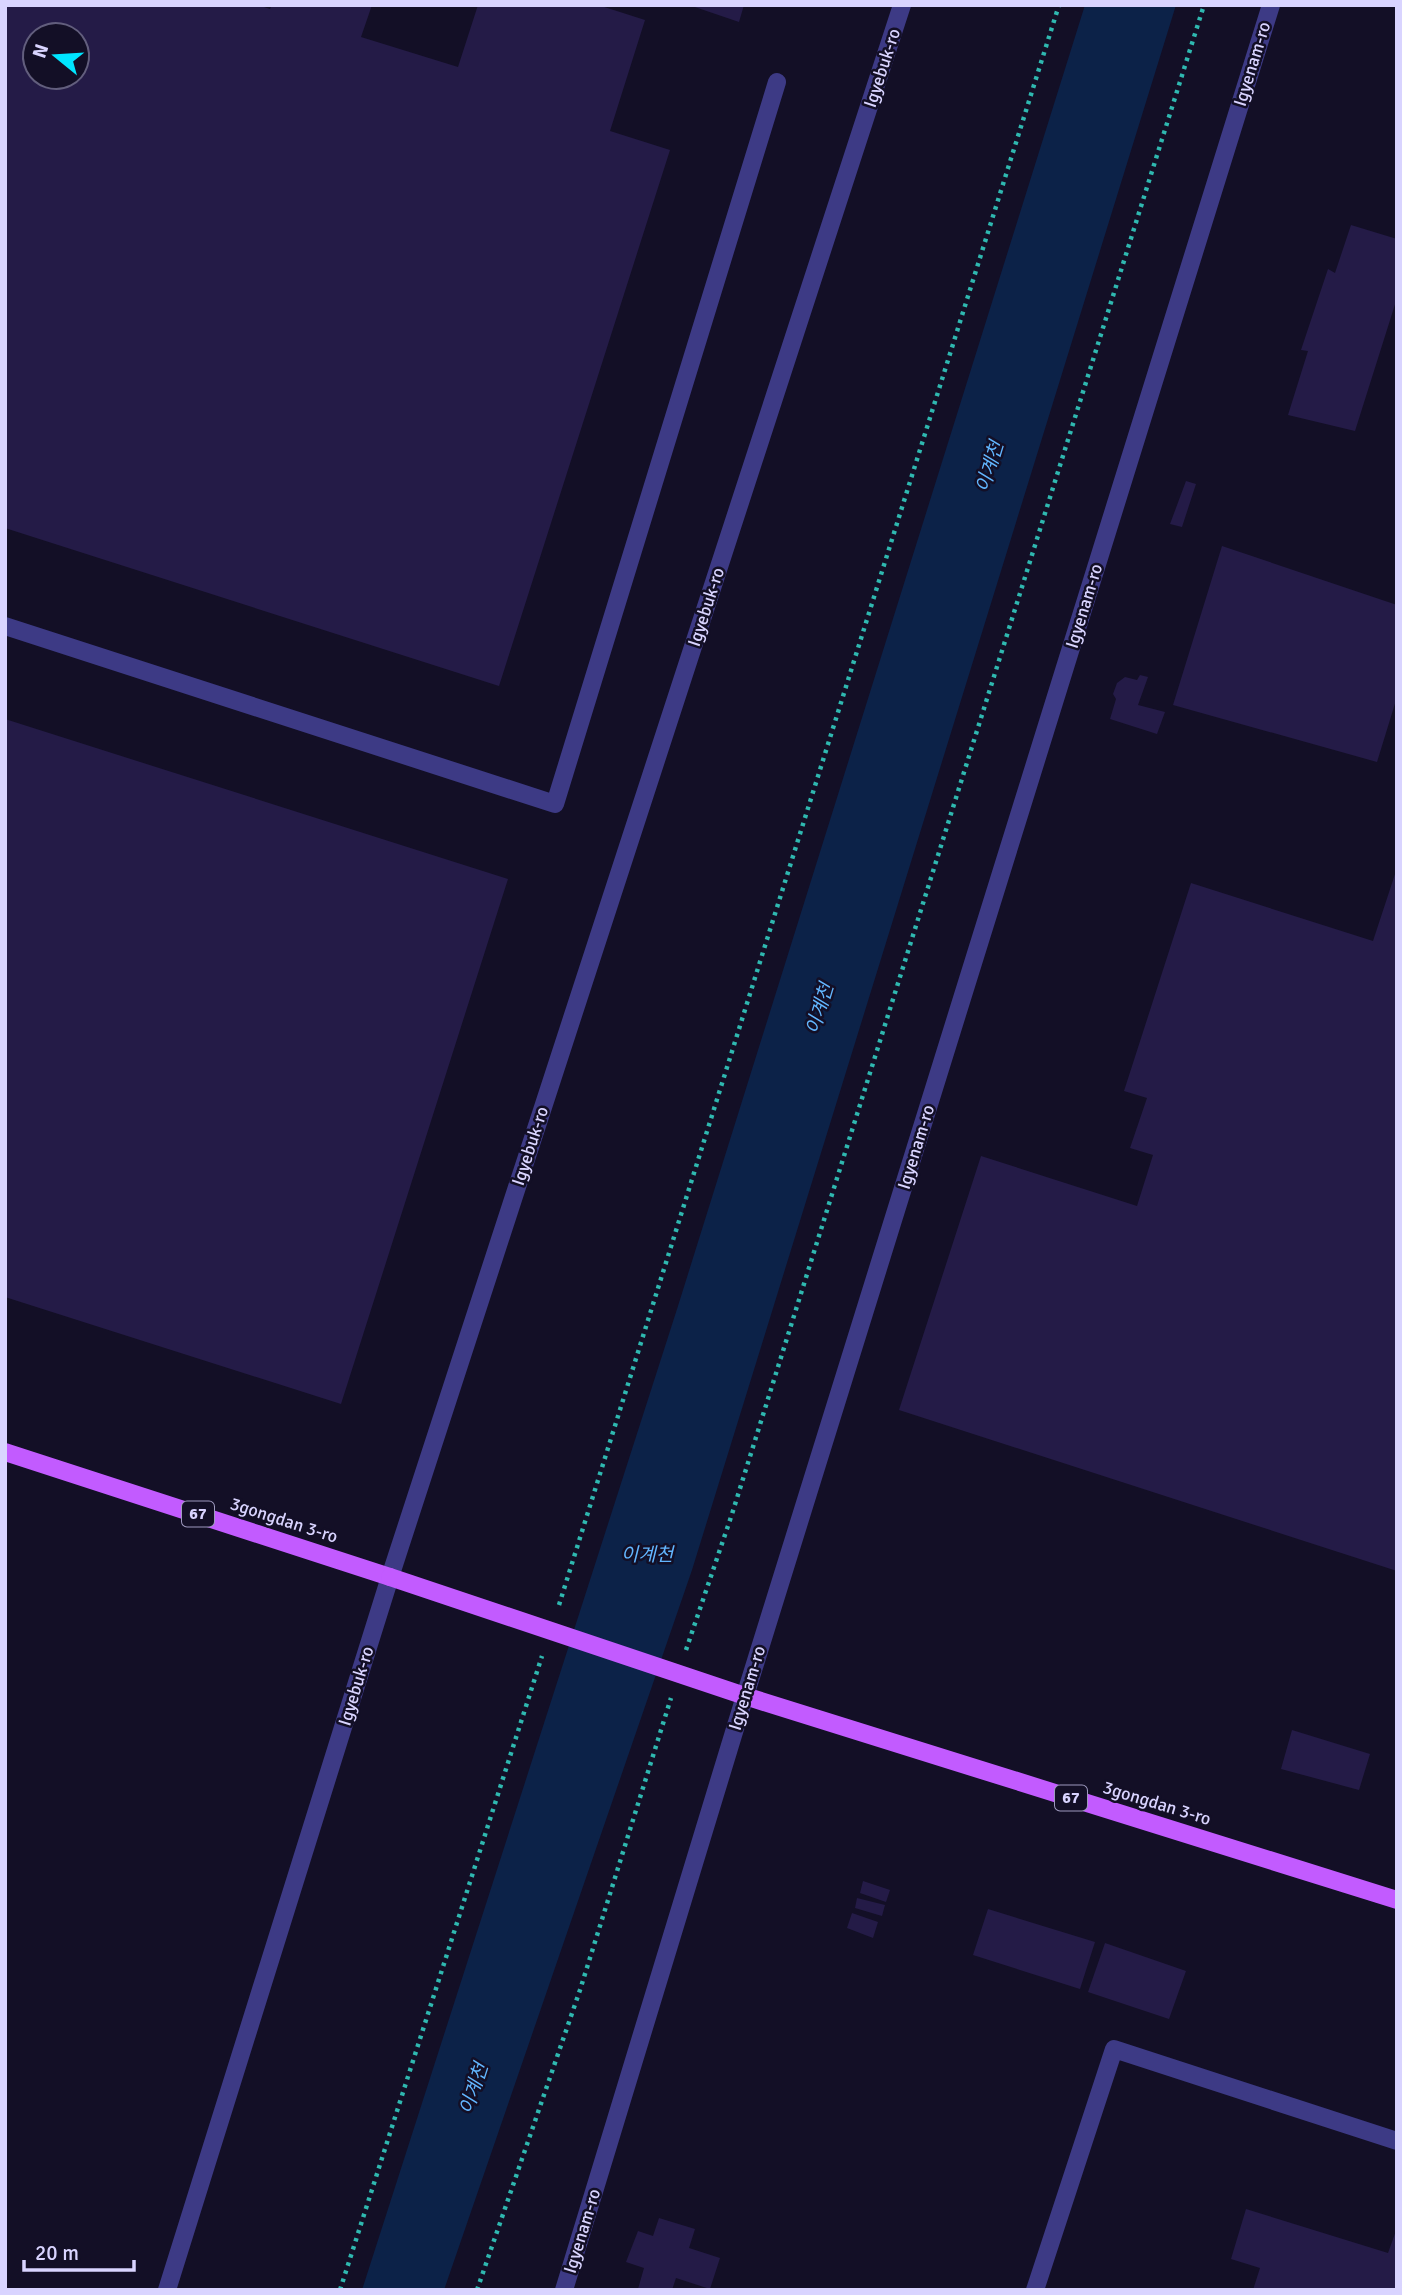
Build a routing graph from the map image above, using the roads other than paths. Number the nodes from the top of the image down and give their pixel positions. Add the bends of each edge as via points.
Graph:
1 (902, 5) edge
2 (1271, 5) edge
3 (777, 82) dead end
4 (5, 626) edge
5 (5, 1452) edge
6 (390, 1577) junction
7 (745, 1696) junction
8 (1397, 1900) edge
9 (1397, 2141) edge
10 (167, 2290) edge
11 (564, 2290) edge
12 (1035, 2290) edge

1 - 6 street, Igyebuk-ro
2 - 7 street, Igyenam-ro
3 - 4 street via 555,804
5 - 6 main road, 3gongdan 3-ro / 67
6 - 7 main road, 67, bridge
6 - 10 street, Igyebuk-ro
7 - 8 main road, 3gongdan 3-ro / 67
7 - 11 street, Igyenam-ro
9 - 12 street via 1114,2049

